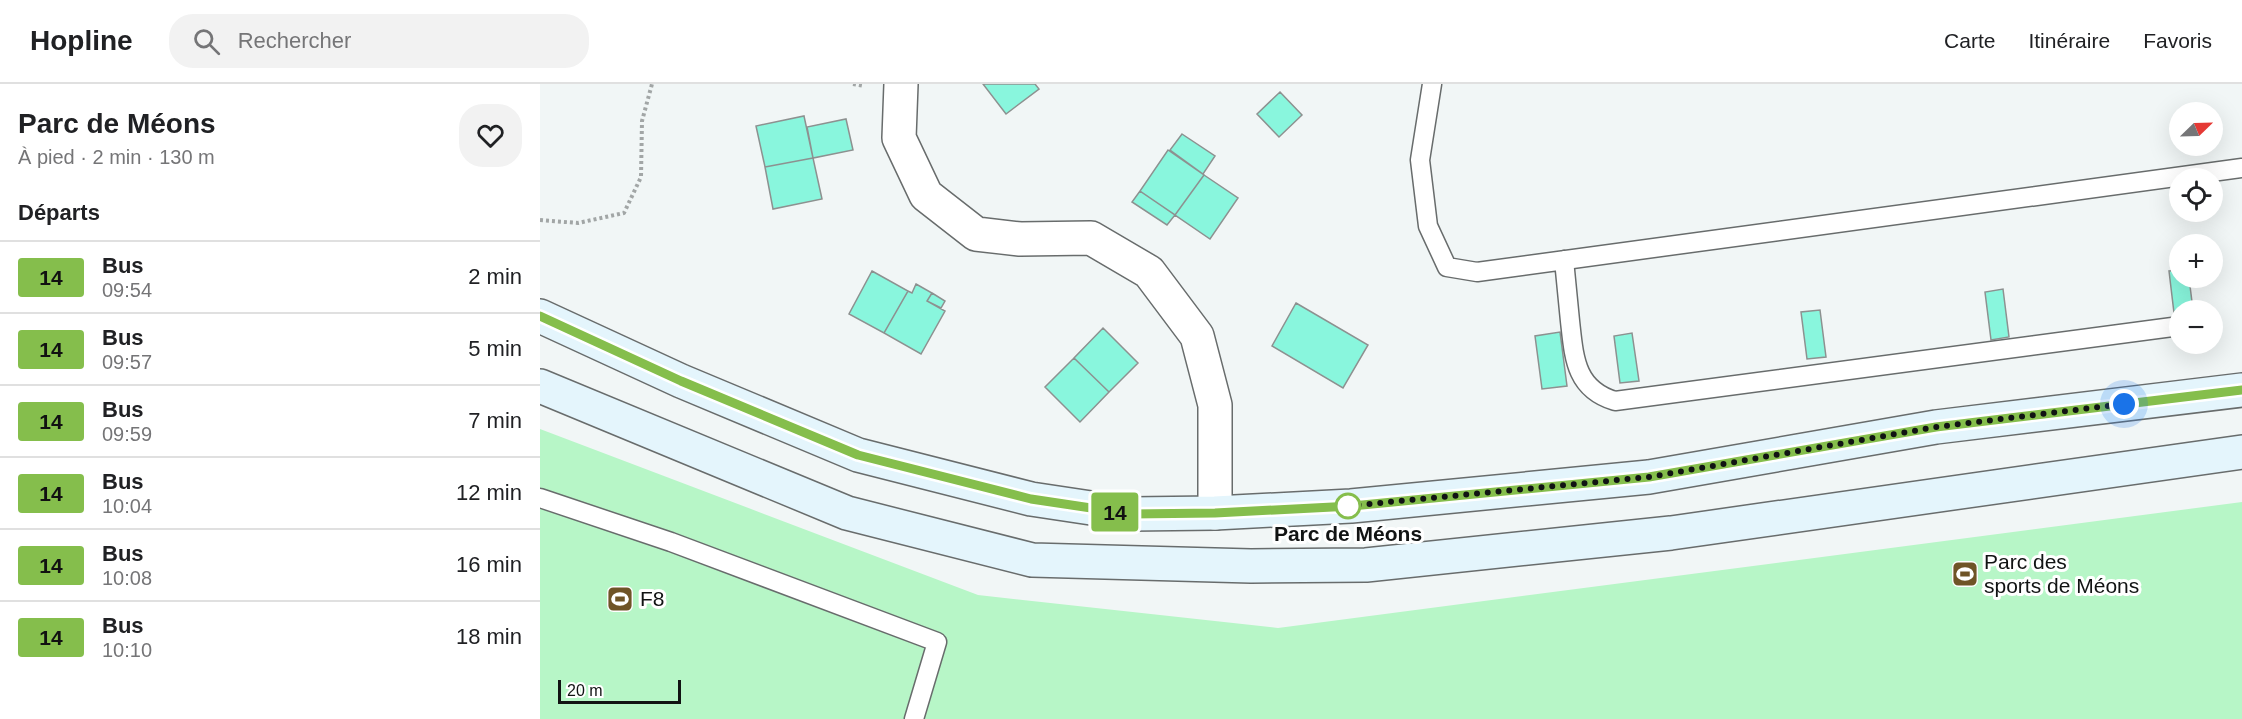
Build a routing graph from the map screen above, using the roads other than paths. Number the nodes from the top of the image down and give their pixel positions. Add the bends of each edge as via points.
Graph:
1 (901, 84) edge
2 (1432, 84) edge
3 (2242, 168) edge
4 (1564, 260) junction
5 (540, 316) edge
6 (2169, 327) edge
7 (540, 386) edge
8 (2242, 390) edge
9 (2242, 452) edge
10 (540, 498) edge
11 (1215, 513) junction
12 (914, 719) edge

1 - 11 street via 899,138 926,195 976,234 1020,239 1091,238 1149,272 1197,336 1215,405
2 - 4 lane via 1420,160 1428,226 1447,267 1477,272
3 - 4 lane
4 - 6 lane via 1574,359 1583,379 1599,396 1615,401
5 - 11 main road via 681,381 858,455 1031,499 1131,514
7 - 9 main road via 847,513 1032,560 1366,565 1671,533
8 - 11 main road via 1936,427 1649,477 1352,506
10 - 12 lane via 672,542 937,642

